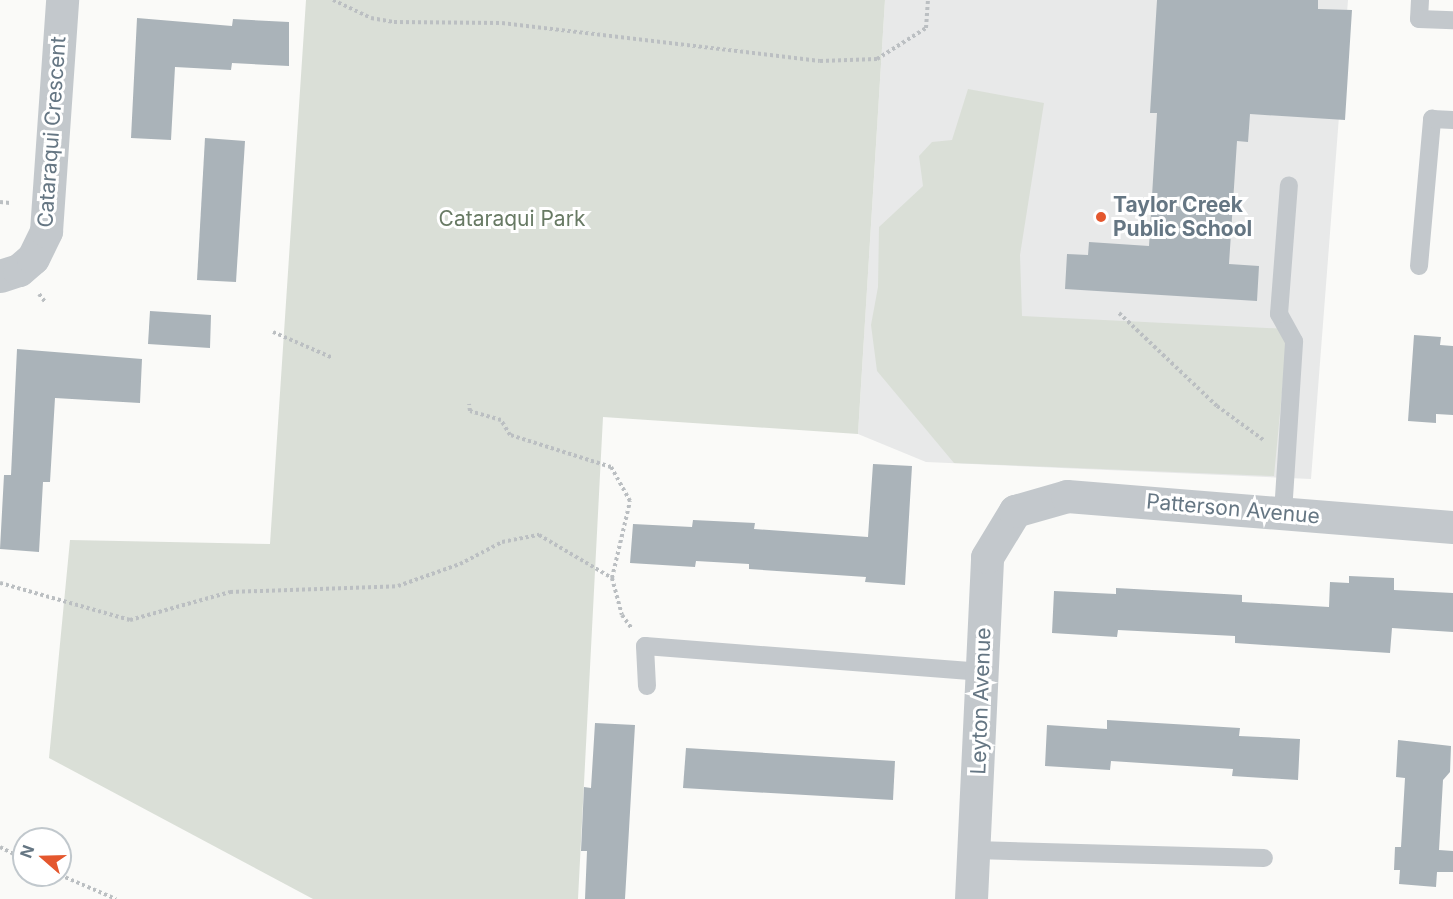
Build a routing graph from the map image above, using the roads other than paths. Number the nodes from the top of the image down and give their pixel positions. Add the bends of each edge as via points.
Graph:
1 (62, 0) edge
2 (1420, 0) edge
3 (1453, 20) edge
4 (1453, 120) edge
5 (1289, 185) dead end
6 (1419, 266) dead end
7 (0, 276) edge
8 (1015, 511) joint
9 (1283, 513) junction
10 (1453, 527) edge
11 (982, 672) junction
12 (647, 686) dead end
13 (975, 850) junction
14 (1264, 858) dead end
15 (971, 899) edge

1 - 7 street, Cataraqui Crescent via 46,231 33,258 19,270
2 - 3 lane via 1419,19
4 - 6 lane via 1432,119
5 - 9 lane via 1279,314 1294,341
8 - 9 street, Patterson Avenue via 1067,496
8 - 11 street, Leyton Avenue via 987,556
9 - 10 street, Patterson Avenue
11 - 12 lane via 645,646
11 - 13 street, Leyton Avenue
13 - 14 lane
13 - 15 street, Leyton Avenue

